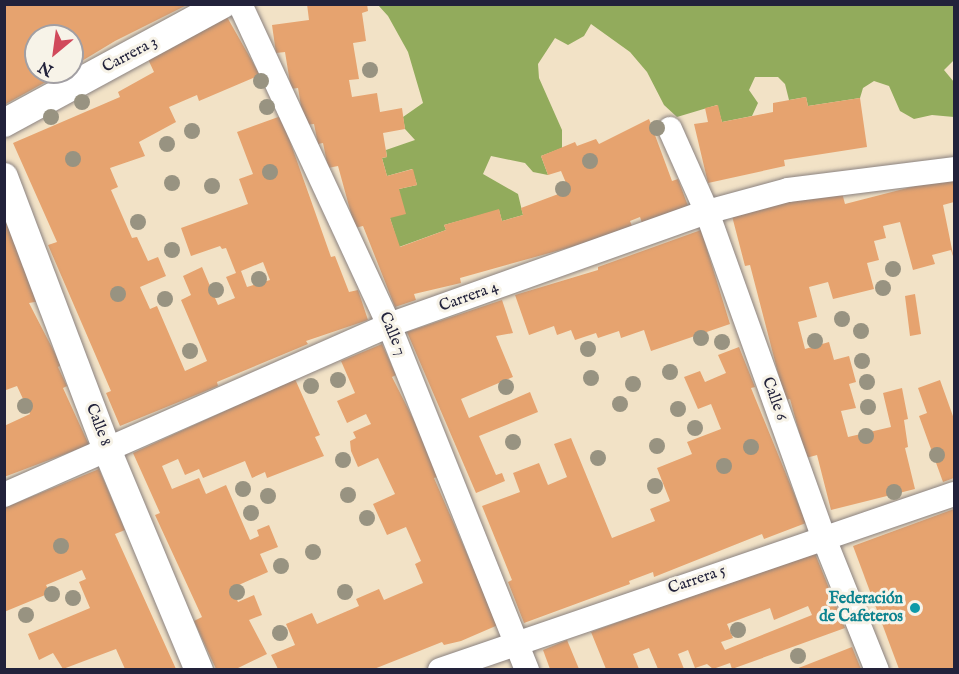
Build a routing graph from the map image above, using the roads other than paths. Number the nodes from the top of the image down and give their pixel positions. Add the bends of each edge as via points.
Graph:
1 (223, 4) edge
2 (240, 4) edge
3 (4, 123) edge
4 (670, 129) dead end
5 (954, 169) edge
6 (4, 177) edge
7 (707, 212) junction
8 (389, 326) junction
9 (106, 447) junction
10 (954, 494) edge
11 (4, 495) edge
12 (823, 536) junction
13 (516, 643) junction
14 (199, 669) edge
15 (440, 669) edge
16 (527, 669) edge
17 (877, 669) edge

1 - 3 street, Carrera 3
2 - 8 street, Calle 7
4 - 7 street, Calle 6
5 - 7 street, Carrera 4 via 788,190
6 - 9 street, Calle 8
7 - 8 street, Carrera 4
7 - 12 street, Calle 6
8 - 9 street, Carrera 4
8 - 13 street, Calle 7
9 - 11 street, Carrera 4
9 - 14 street, Calle 8
10 - 12 street, Carrera 5
12 - 13 street, Carrera 5
12 - 17 street, Calle 6
13 - 15 street, Carrera 5
13 - 16 street, Calle 7

